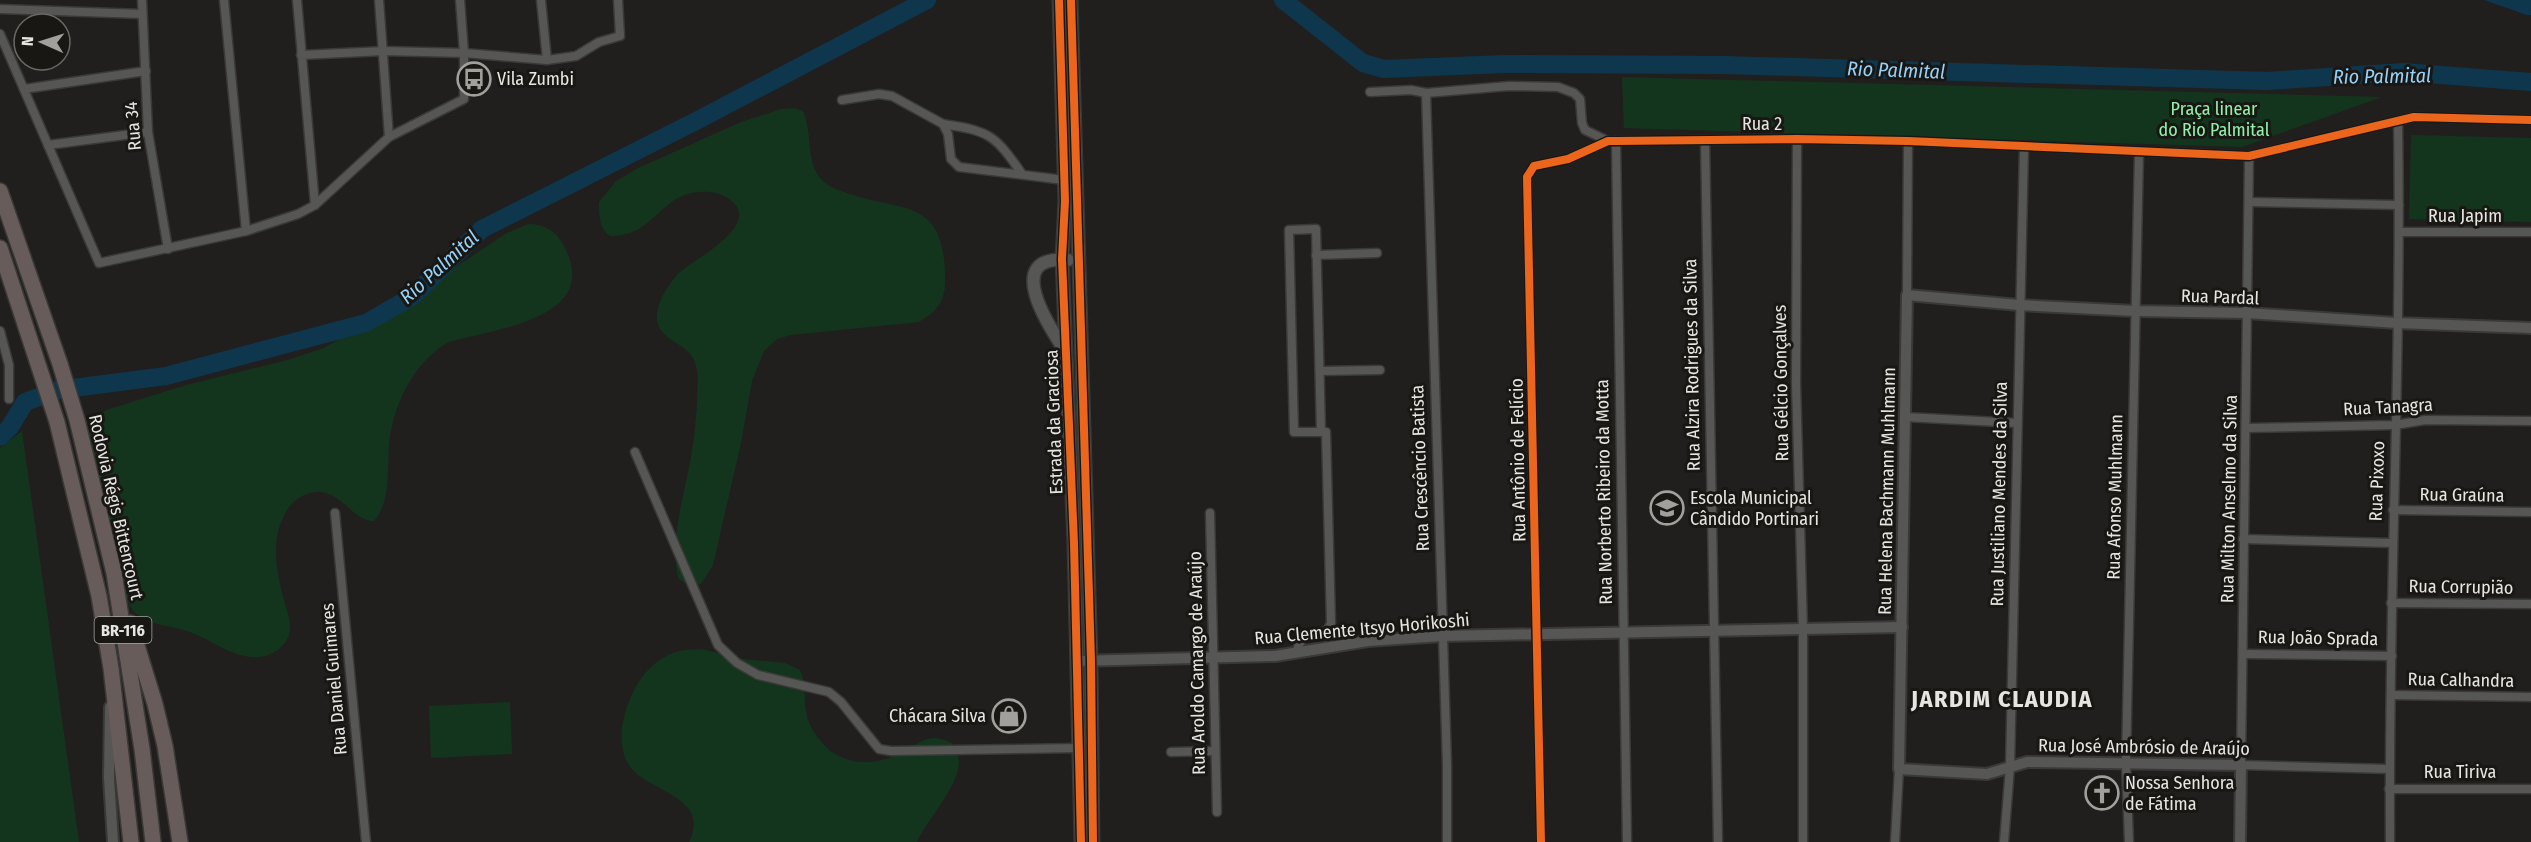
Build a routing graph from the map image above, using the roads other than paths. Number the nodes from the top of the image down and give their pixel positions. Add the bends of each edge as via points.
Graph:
1 (142, 0) edge
2 (224, 0) edge
3 (297, 0) edge
4 (379, 0) edge
5 (460, 0) edge
6 (541, 0) edge
7 (618, 0) edge
8 (1065, 4) edge
9 (0, 9) edge
10 (142, 14) junction
11 (0, 33) edge
12 (384, 51) junction
13 (465, 53) junction
14 (302, 55) junction
15 (547, 60) junction
16 (146, 71) junction
17 (24, 89) junction
18 (1370, 92) dead end
19 (1426, 93) junction
20 (842, 100) dead end
21 (2531, 120) edge
22 (2398, 121) junction
23 (943, 124) junction
24 (148, 132) junction
25 (389, 136) junction
26 (1797, 139) junction
27 (1705, 140) junction
28 (1612, 141) junction
29 (1908, 141) junction
30 (48, 145) junction
31 (2024, 147) junction
32 (2139, 152) junction
33 (2250, 156) junction
34 (1022, 174) junction
35 (1064, 180) junction
36 (0, 191) edge
37 (2250, 202) junction
38 (315, 205) junction
39 (2399, 205) junction
40 (246, 231) junction
41 (2399, 232) junction
42 (2531, 232) edge
43 (0, 248) edge
44 (168, 249) junction
45 (1377, 253) dead end
46 (1316, 255) junction
47 (1062, 259) junction
48 (1079, 261) junction
49 (1907, 295) junction
50 (2019, 305) junction
51 (2135, 311) junction
52 (2247, 313) junction
53 (2397, 323) junction
54 (2531, 328) edge
55 (0, 331) edge
56 (1066, 353) junction
57 (1380, 370) dead end
58 (1320, 371) junction
59 (9, 399) dead end
60 (1905, 417) junction
61 (2531, 421) edge
62 (2017, 423) junction
63 (2396, 425) junction
64 (2247, 428) junction
65 (1321, 432) junction
66 (635, 452) dead end
67 (2393, 510) junction
68 (2531, 512) edge
69 (335, 513) dead end
70 (1210, 513) dead end
71 (2243, 538) junction
72 (2392, 543) junction
73 (114, 573) junction
74 (2391, 603) junction
75 (2531, 604) edge
76 (1902, 627) junction
77 (1803, 630) junction
78 (1714, 631) junction
79 (1624, 633) junction
80 (1536, 634) junction
81 (1442, 636) junction
82 (1297, 652) junction
83 (2243, 654) junction
84 (2392, 656) junction
85 (1214, 657) junction
86 (1091, 660) junction
87 (1077, 661) junction
88 (111, 668) junction
89 (2391, 695) junction
90 (2531, 697) edge
91 (1079, 748) junction
92 (1215, 751) junction
93 (1171, 752) dead end
94 (2126, 763) junction
95 (2241, 765) junction
96 (2010, 767) junction
97 (1899, 769) junction
98 (2390, 769) junction
99 (2389, 789) junction
100 (2531, 789) edge
101 (1216, 812) dead end
102 (113, 842) edge
103 (131, 842) edge
104 (153, 842) edge
105 (180, 842) edge
106 (366, 842) edge
107 (1081, 842) edge
108 (1093, 842) edge
109 (1447, 842) edge
110 (1541, 842) edge
111 (1627, 842) edge
112 (1718, 842) edge
113 (1803, 842) edge
114 (1896, 842) edge
115 (2004, 842) edge
116 (2129, 842) edge
117 (2240, 842) edge
118 (2390, 842) edge

1 - 10 street, Rua 34
2 - 40 street
3 - 14 street
4 - 12 street
5 - 13 street
6 - 15 street
7 - 15 street via 620,36 599,42 576,56
8 - 35 main road, Estrada da Graciosa
8 - 48 main road, Estrada da Graciosa
9 - 10 street
10 - 16 street, Rua 34
11 - 17 street
12 - 13 street
12 - 14 street
12 - 25 street
13 - 15 street
13 - 25 street via 464,99
14 - 38 street
16 - 17 street
16 - 24 street, Rua 34
17 - 30 street
18 - 19 street
19 - 28 street via 1509,86 1566,89 1580,99 1585,130
19 - 81 street, Rua Crescêncio Batista
20 - 23 street via 879,94 892,96
21 - 22 street, Rua 2 via 2414,117
22 - 33 street, Rua 2
22 - 39 street, Rua Pixoxo
23 - 34 street via 991,137 1000,143
23 - 34 street via 951,159 959,167
24 - 30 street
24 - 44 street, Rua 34
25 - 38 street
26 - 27 street, Rua 2
26 - 29 street, Rua 2
26 - 77 street, Rua Gélcio Gonçalves via 1796,382
27 - 28 street, Rua 2
27 - 78 street, Rua Alzira Rodrigues da Silva
28 - 79 street, Rua Norberto Ribeiro da Motta
28 - 80 street, Rua Antônio de Felício via 1568,159 1534,166 1527,177
29 - 31 street, Rua 2
29 - 49 street, Rua Helena Bachmann Muhlmann
30 - 44 street via 99,263
31 - 32 street, Rua 2
31 - 50 street, Rua Justiliano Mendes da Silva
32 - 33 street, Rua 2
32 - 51 street, Rua Afonso Muhlmann
33 - 37 street, Rua Milton Anselmo da Silva
34 - 35 street
35 - 47 main road, Estrada da Graciosa
36 - 73 highway, Rodovia Régis Bittencourt / BR-116 via 77,420
37 - 39 street
37 - 52 street, Rua Milton Anselmo da Silva
38 - 40 street
39 - 41 street, Rua Pixoxo
40 - 44 street
41 - 42 street, Rua Japim
41 - 53 street, Rua Pixoxo
43 - 88 highway, Rodovia Régis Bittencourt / BR-116 via 57,422 99,596
45 - 46 street
46 - 58 street
46 - 65 street via 1316,229 1289,230 1294,432
47 - 48 main road
47 - 56 main road, Estrada da Graciosa
47 - 56 main road via 1044,263 1036,271 1034,285 1038,308
48 - 86 main road, Estrada da Graciosa
49 - 50 street, Rua Pardal
49 - 60 street, Rua Helena Bachmann Muhlmann
50 - 51 street, Rua Pardal
50 - 62 street, Rua Justiliano Mendes da Silva
51 - 52 street, Rua Pardal
51 - 94 street, Rua Afonso Muhlmann
52 - 53 street, Rua Pardal
52 - 64 street, Rua Milton Anselmo da Silva
53 - 54 street, Rua Pardal
53 - 63 street, Rua Pixoxo
55 - 59 street via 9,365
56 - 87 main road, Estrada da Graciosa
57 - 58 street
58 - 65 street
60 - 62 street
60 - 76 street, Rua Helena Bachmann Muhlmann
61 - 63 street, Rua Tanagra via 2425,420
62 - 96 street, Rua Justiliano Mendes da Silva
63 - 64 street, Rua Tanagra
63 - 67 street, Rua Pixoxo
64 - 71 street, Rua Milton Anselmo da Silva
65 - 82 street via 1326,432 1331,623 1327,631 1302,639
66 - 91 street via 718,645 737,663 758,675 829,692 879,749
67 - 68 street, Rua Graúna
67 - 72 street, Rua Pixoxo
69 - 106 street, Rua Daniel Guimares
70 - 85 street, Rua Aroldo Camargo de Araújo
71 - 72 street
71 - 83 street, Rua Milton Anselmo da Silva
72 - 74 street, Rua Pixoxo
73 - 104 highway, Rodovia Régis Bittencourt / BR-116
73 - 105 highway via 155,704
74 - 75 street, Rua Corrupião
74 - 84 street, Rua Pixoxo
76 - 77 street, Rua Clemente Itsyo Horikoshi
76 - 97 street, Rua Helena Bachmann Muhlmann
77 - 78 street, Rua Clemente Itsyo Horikoshi
77 - 113 street, Rua Gélcio Gonçalves
78 - 79 street, Rua Clemente Itsyo Horikoshi
78 - 112 street, Rua Alzira Rodrigues da Silva
79 - 80 street, Rua Clemente Itsyo Horikoshi
79 - 111 street, Rua Norberto Ribeiro da Motta
80 - 81 street, Rua Clemente Itsyo Horikoshi
80 - 110 street, Rua Antônio de Felício
81 - 82 street, Rua Clemente Itsyo Horikoshi via 1368,641
81 - 109 street, Rua Crescêncio Batista
82 - 85 street, Rua Clemente Itsyo Horikoshi
83 - 84 street, Rua João Sprada
83 - 95 street, Rua Milton Anselmo da Silva
84 - 89 street, Rua Pixoxo
85 - 86 street, Rua Clemente Itsyo Horikoshi
85 - 92 street, Rua Aroldo Camargo de Araújo
86 - 87 street, Rua Clemente Itsyo Horikoshi
86 - 108 main road, Estrada da Graciosa
87 - 91 main road, Estrada da Graciosa
88 - 102 street via 109,778
88 - 103 highway, Rodovia Régis Bittencourt / BR-116
89 - 90 street, Rua Calhandra
89 - 98 street, Rua Pixoxo
91 - 107 main road, Estrada da Graciosa
92 - 93 street
92 - 101 street, Rua Aroldo Camargo de Araújo
94 - 95 street, Rua José Ambrósio de Araújo
94 - 96 street, Rua José Ambrósio de Araújo via 2027,762
94 - 116 street, Rua Afonso Muhlmann
95 - 98 street, Rua José Ambrósio de Araújo
95 - 117 street, Rua Milton Anselmo da Silva
96 - 97 street, Rua José Ambrósio de Araújo via 1987,774
96 - 115 street, Rua Justiliano Mendes da Silva
97 - 114 street, Rua Helena Bachmann Muhlmann
98 - 99 street, Rua Pixoxo
99 - 100 street, Rua Tiriva
99 - 118 street, Rua Pixoxo

